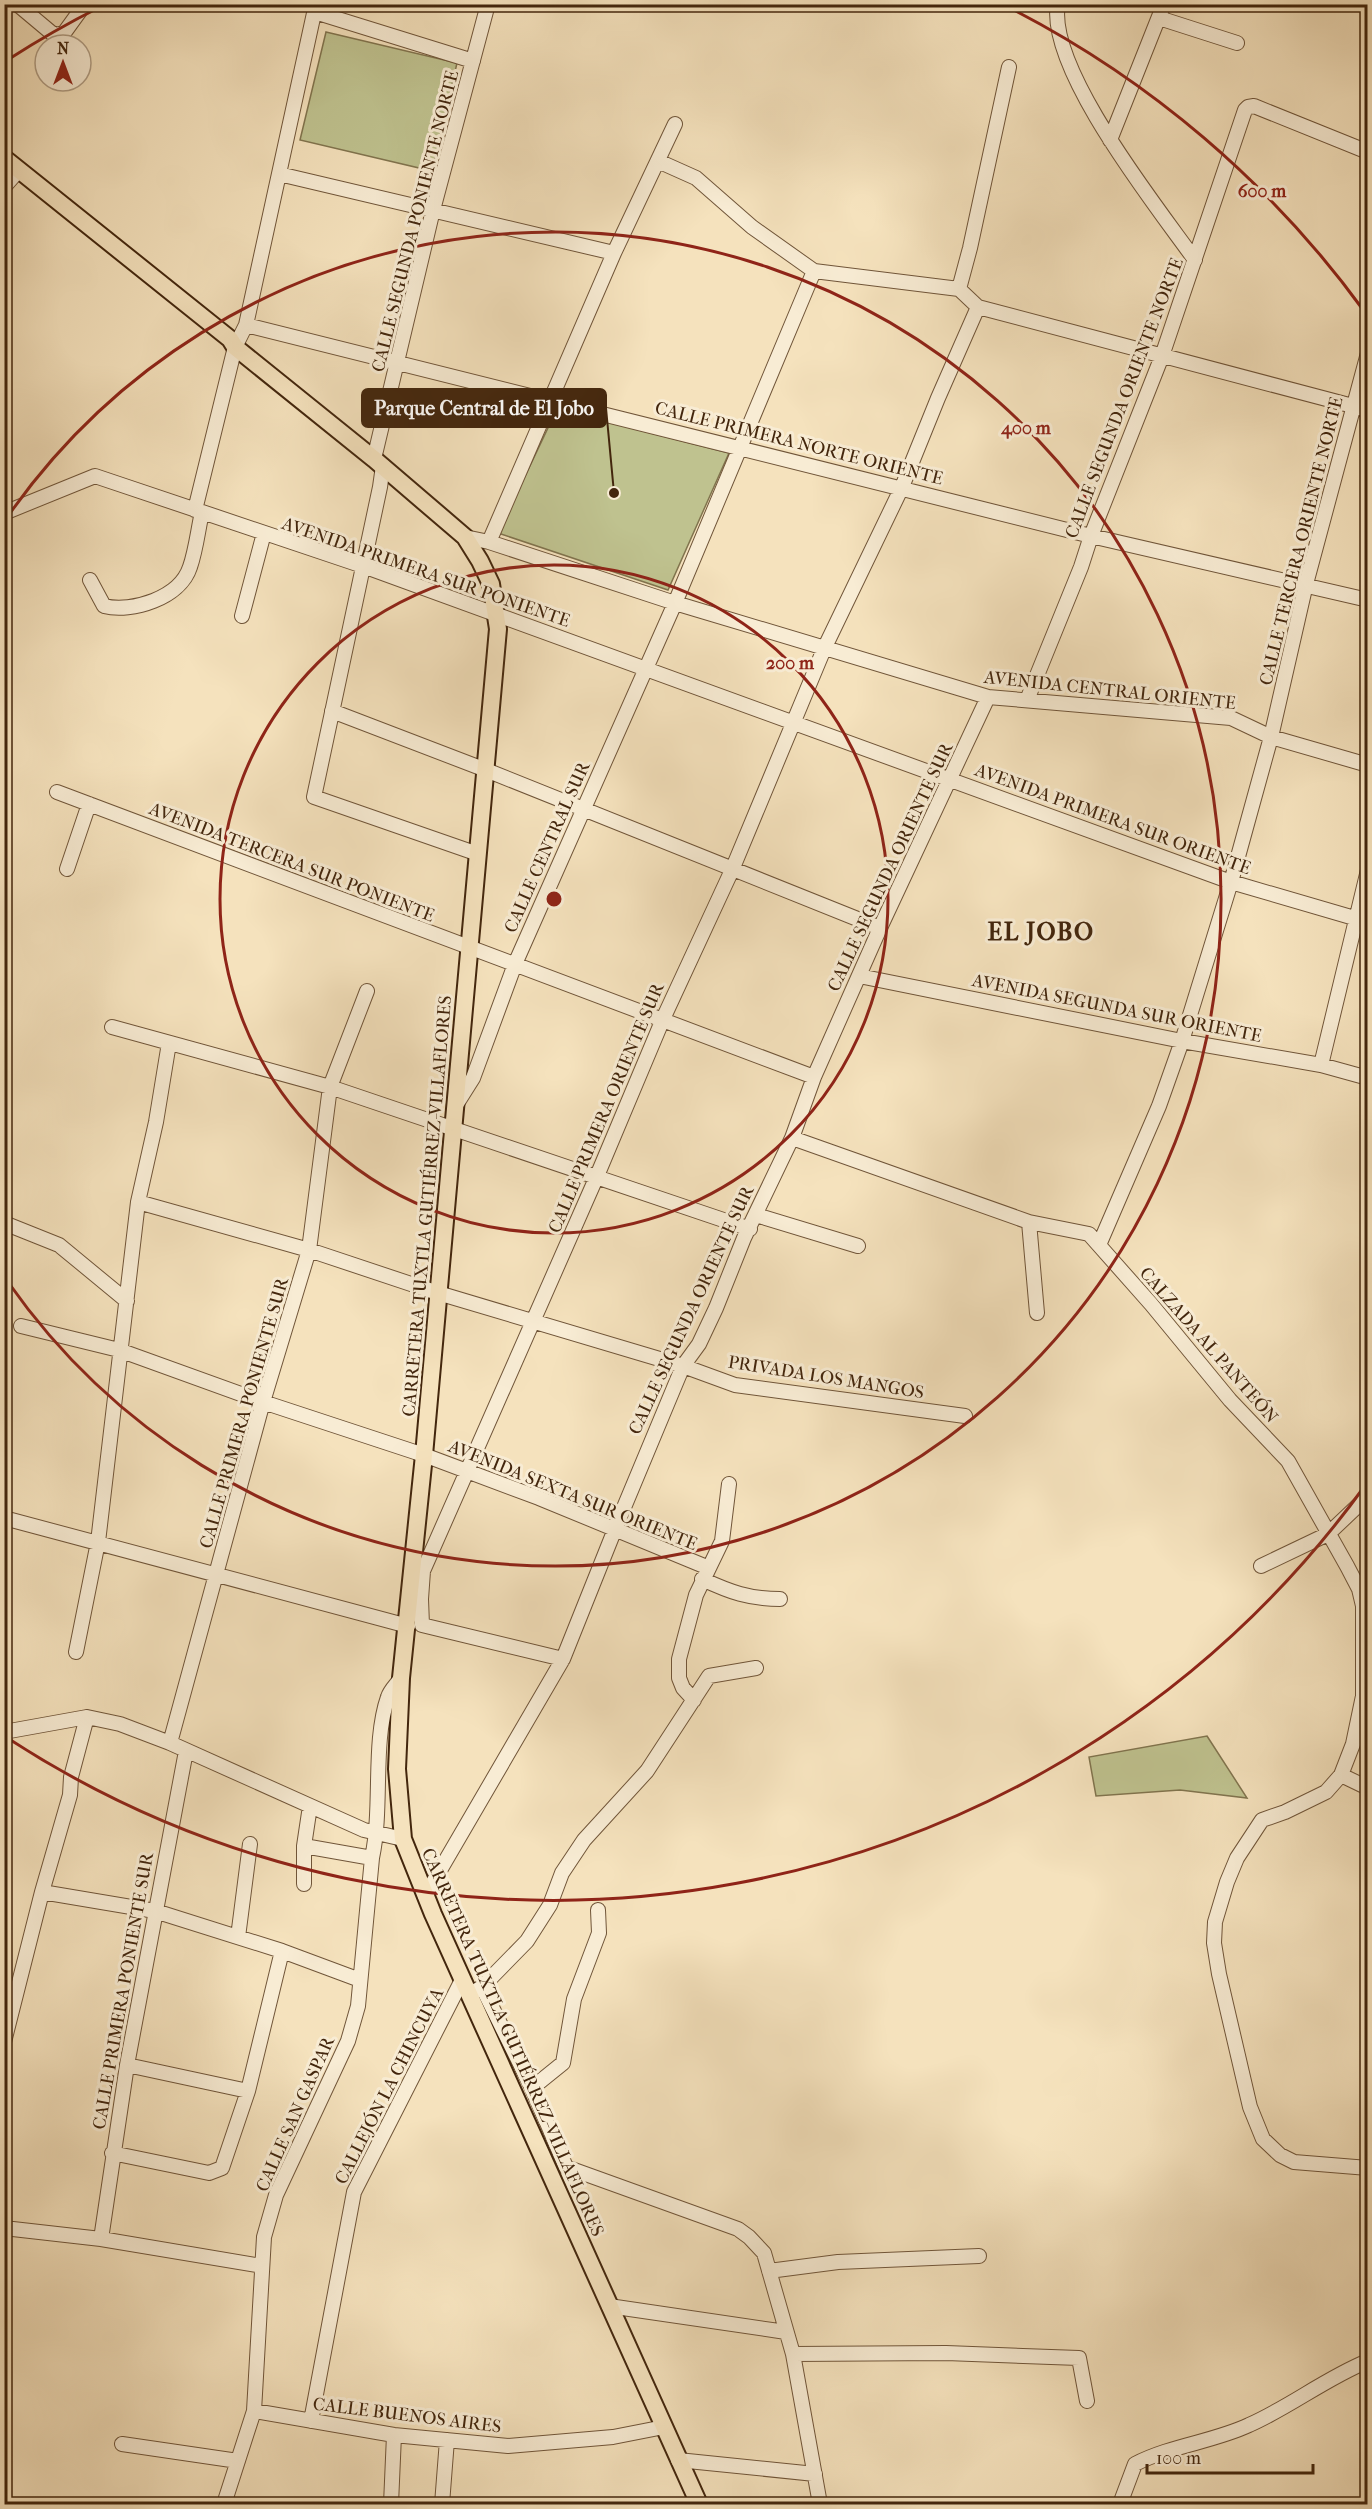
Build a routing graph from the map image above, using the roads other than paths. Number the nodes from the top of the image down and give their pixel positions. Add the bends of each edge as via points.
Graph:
1 (17, 4) edge
2 (85, 4) edge
3 (488, 4) edge
4 (1058, 4) edge
5 (316, 8) edge
6 (1162, 11) edge
7 (1237, 43) dead end
8 (473, 61) junction
9 (1009, 67) dead end
10 (675, 124) dead end
11 (1110, 140) junction
12 (1368, 152) edge
13 (4, 158) edge
14 (658, 161) junction
15 (19, 170) junction
16 (279, 174) junction
17 (4, 187) edge
18 (433, 210) junction
19 (614, 253) junction
20 (1195, 261) junction
21 (814, 271) junction
22 (959, 289) junction
23 (978, 307) junction
24 (246, 325) junction
25 (235, 347) junction
26 (1368, 354) edge
27 (1162, 356) junction
28 (397, 364) junction
29 (549, 401) junction
30 (1353, 406) junction
31 (1368, 410) edge
32 (740, 447) junction
33 (379, 463) junction
34 (902, 487) junction
35 (199, 511) junction
36 (4, 513) edge
37 (264, 533) junction
38 (1091, 536) junction
39 (465, 537) junction
40 (489, 542) junction
41 (363, 566) junction
42 (90, 580) dead end
43 (1306, 584) junction
44 (1368, 600) edge
45 (675, 603) junction
46 (242, 616) dead end
47 (496, 616) junction
48 (824, 649) junction
49 (645, 669) junction
50 (988, 697) junction
51 (1027, 700) junction
52 (332, 711) junction
53 (792, 721) junction
54 (1271, 737) junction
55 (1368, 765) edge
56 (486, 770) junction
57 (949, 780) junction
58 (57, 792) dead end
59 (89, 804) junction
60 (585, 810) junction
61 (478, 854) junction
62 (67, 869) dead end
63 (732, 870) junction
64 (1368, 870) edge
65 (1231, 882) junction
66 (1362, 921) edge
67 (880, 928) junction
68 (469, 948) junction
69 (515, 964) junction
70 (859, 976) junction
71 (367, 991) dead end
72 (663, 1019) junction
73 (112, 1027) dead end
74 (461, 1040) junction
75 (1182, 1041) junction
76 (169, 1043) junction
77 (483, 1052) junction
78 (1321, 1065) junction
79 (814, 1077) junction
80 (1368, 1078) edge
81 (330, 1087) junction
82 (455, 1107) junction
83 (453, 1130) junction
84 (792, 1138) junction
85 (597, 1176) junction
86 (138, 1202) junction
87 (756, 1215) junction
88 (4, 1222) edge
89 (1029, 1222) junction
90 (750, 1229) junction
91 (1099, 1245) junction
92 (858, 1246) dead end
93 (309, 1250) junction
94 (438, 1293) junction
95 (126, 1301) junction
96 (1037, 1313) dead end
97 (532, 1322) junction
98 (21, 1326) dead end
99 (119, 1350) junction
100 (683, 1366) junction
101 (263, 1402) junction
102 (965, 1416) dead end
103 (424, 1455) junction
104 (466, 1470) junction
105 (729, 1484) dead end
106 (1368, 1496) edge
107 (4, 1518) edge
108 (615, 1528) junction
109 (1328, 1534) junction
110 (98, 1542) junction
111 (1261, 1566) dead end
112 (418, 1572) junction
113 (705, 1573) junction
114 (217, 1576) junction
115 (780, 1599) dead end
116 (415, 1626) junction
117 (76, 1652) dead end
118 (563, 1659) junction
119 (756, 1668) dead end
120 (401, 1678) junction
121 (694, 1700) junction
122 (87, 1717) junction
123 (5, 1731) edge
124 (170, 1743) junction
125 (186, 1751) junction
126 (1341, 1775) junction
127 (1368, 1788) edge
128 (310, 1806) junction
129 (377, 1834) junction
130 (403, 1839) junction
131 (250, 1844) dead end
132 (304, 1846) junction
133 (372, 1858) junction
134 (304, 1884) dead end
135 (42, 1892) junction
136 (425, 1896) junction
137 (598, 1910) dead end
138 (155, 1911) junction
139 (238, 1937) junction
140 (282, 1951) junction
141 (360, 1980) junction
142 (471, 1987) junction
143 (4, 2042) edge
144 (127, 2065) junction
145 (532, 2088) junction
146 (248, 2091) junction
147 (112, 2153) junction
148 (566, 2167) junction
149 (1368, 2168) edge
150 (558, 2193) junction
151 (4, 2228) edge
152 (101, 2239) junction
153 (979, 2256) dead end
154 (262, 2266) junction
155 (769, 2271) junction
156 (609, 2306) junction
157 (786, 2332) junction
158 (793, 2354) junction
159 (1368, 2361) edge
160 (1087, 2402) dead end
161 (254, 2410) junction
162 (311, 2421) junction
163 (664, 2427) junction
164 (394, 2435) junction
165 (447, 2440) junction
166 (122, 2444) dead end
167 (678, 2460) junction
168 (238, 2461) junction
169 (815, 2474) junction
170 (224, 2505) edge
171 (392, 2505) edge
172 (442, 2505) edge
173 (699, 2505) edge
174 (820, 2505) edge
175 (1120, 2505) edge

1 - 2 street via 54,35 64,33
3 - 8 street, CALLE SEGUNDA PONIENTE NORTE
4 - 11 street via 1056,17 1067,61
5 - 8 street
5 - 16 street
6 - 7 street
6 - 11 street
8 - 18 street, CALLE SEGUNDA PONIENTE NORTE
9 - 22 street
10 - 14 street
11 - 20 street
12 - 20 street, CALLE SEGUNDA ORIENTE NORTE via 1248,106
13 - 15 main road, CARRETERA TUXTLA GUTIÉRREZ-VILLAFLORES
14 - 19 street
14 - 21 street via 696,178 752,227
15 - 17 street
15 - 25 main road, CARRETERA TUXTLA GUTIÉRREZ-VILLAFLORES
16 - 18 street
16 - 24 street
18 - 19 street
18 - 28 street, CALLE SEGUNDA PONIENTE NORTE
19 - 29 street
20 - 27 street, CALLE SEGUNDA ORIENTE NORTE
21 - 22 street
21 - 32 street, CALLE CENTRAL SUR
22 - 23 street
23 - 27 street
23 - 34 street, CALLE PRIMERA ORIENTE SUR
24 - 25 street
24 - 28 street, CALLE PRIMERA NORTE ORIENTE
25 - 33 main road, CARRETERA TUXTLA GUTIÉRREZ-VILLAFLORES
25 - 35 street
26 - 30 street, CALLE TERCERA ORIENTE NORTE
27 - 30 street
27 - 38 street, CALLE SEGUNDA ORIENTE NORTE
28 - 29 street, CALLE PRIMERA NORTE ORIENTE
28 - 33 street, CALLE SEGUNDA PONIENTE NORTE
29 - 32 street, CALLE PRIMERA NORTE ORIENTE
29 - 40 street
30 - 31 street
30 - 43 street, CALLE TERCERA ORIENTE NORTE
32 - 34 street, CALLE PRIMERA NORTE ORIENTE
32 - 45 street, CALLE CENTRAL SUR
33 - 39 main road, CARRETERA TUXTLA GUTIÉRREZ-VILLAFLORES
33 - 41 street, CALLE SEGUNDA PONIENTE NORTE
34 - 38 street, CALLE PRIMERA NORTE ORIENTE
34 - 48 street, CALLE PRIMERA ORIENTE SUR
35 - 36 street, AVENIDA PRIMERA SUR PONIENTE via 95,476
35 - 37 street, AVENIDA PRIMERA SUR PONIENTE
35 - 42 street via 190,569 158,600 118,609 104,606
37 - 41 street, AVENIDA PRIMERA SUR PONIENTE
37 - 46 street
38 - 43 street, CALLE PRIMERA NORTE ORIENTE
38 - 51 street, CALLE SEGUNDA ORIENTE NORTE
39 - 40 street, AVENIDA CENTRAL ORIENTE
39 - 47 main road, CARRETERA TUXTLA GUTIÉRREZ-VILLAFLORES via 491,584
40 - 45 street, AVENIDA CENTRAL ORIENTE
41 - 47 street, AVENIDA PRIMERA SUR PONIENTE
41 - 52 street, CALLE SEGUNDA PONIENTE NORTE
43 - 44 street, CALLE PRIMERA NORTE ORIENTE
43 - 54 street, CALLE TERCERA ORIENTE NORTE
45 - 48 street, AVENIDA CENTRAL ORIENTE
45 - 49 street, CALLE CENTRAL SUR
47 - 49 street, AVENIDA PRIMERA SUR PONIENTE
47 - 56 main road, CARRETERA TUXTLA GUTIÉRREZ-VILLAFLORES
48 - 50 street, AVENIDA CENTRAL ORIENTE
48 - 53 street, CALLE PRIMERA ORIENTE SUR
49 - 53 street, AVENIDA PRIMERA SUR ORIENTE
49 - 60 street, CALLE CENTRAL SUR
50 - 51 street, AVENIDA CENTRAL ORIENTE
50 - 57 street, CALLE SEGUNDA ORIENTE SUR
51 - 54 street, AVENIDA CENTRAL ORIENTE via 1231,718
52 - 56 street
52 - 61 street, CALLE SEGUNDA PONIENTE NORTE via 314,797
53 - 57 street, AVENIDA PRIMERA SUR ORIENTE
53 - 63 street, CALLE PRIMERA ORIENTE SUR
54 - 55 street, AVENIDA CENTRAL ORIENTE
54 - 65 street, CALLE TERCERA ORIENTE NORTE
56 - 60 street
56 - 61 main road, CARRETERA TUXTLA GUTIÉRREZ-VILLAFLORES
57 - 65 street, AVENIDA PRIMERA SUR ORIENTE
57 - 67 street, CALLE SEGUNDA ORIENTE SUR
58 - 59 street, AVENIDA TERCERA SUR PONIENTE
59 - 62 street
59 - 68 street, AVENIDA TERCERA SUR PONIENTE
60 - 63 street
60 - 69 street, CALLE CENTRAL SUR
61 - 68 main road, CARRETERA TUXTLA GUTIÉRREZ-VILLAFLORES
63 - 67 street
63 - 72 street, CALLE PRIMERA ORIENTE SUR
64 - 66 street
65 - 66 street, AVENIDA PRIMERA SUR ORIENTE
65 - 75 street, CALLE TERCERA ORIENTE NORTE
66 - 78 street
67 - 70 street, CALLE SEGUNDA ORIENTE SUR
68 - 69 street, AVENIDA TERCERA SUR PONIENTE
68 - 74 main road, CARRETERA TUXTLA GUTIÉRREZ-VILLAFLORES
69 - 72 street, AVENIDA TERCERA SUR PONIENTE
69 - 77 street, CALLE CENTRAL SUR
70 - 75 street, AVENIDA SEGUNDA SUR ORIENTE
70 - 79 street, CALLE SEGUNDA ORIENTE SUR
71 - 81 street, CALLE PRIMERA PONIENTE SUR
72 - 79 street, AVENIDA TERCERA SUR PONIENTE
72 - 85 street, CALLE PRIMERA ORIENTE SUR
73 - 76 street
74 - 77 street
74 - 82 main road, CARRETERA TUXTLA GUTIÉRREZ-VILLAFLORES
75 - 78 street, AVENIDA SEGUNDA SUR ORIENTE
75 - 91 street, CALLE TERCERA ORIENTE NORTE via 1159,1106
76 - 81 street
76 - 86 street
77 - 82 street, CALLE CENTRAL SUR
78 - 80 street, AVENIDA SEGUNDA SUR ORIENTE
79 - 84 street, CALLE SEGUNDA ORIENTE SUR
81 - 83 street
81 - 93 street, CALLE PRIMERA PONIENTE SUR
82 - 83 main road, CARRETERA TUXTLA GUTIÉRREZ-VILLAFLORES
83 - 85 street
83 - 94 main road, CARRETERA TUXTLA GUTIÉRREZ-VILLAFLORES
84 - 87 street, CALLE SEGUNDA ORIENTE SUR
84 - 89 street, CALZADA AL PANTEÓN
85 - 90 street
85 - 97 street, CALLE PRIMERA ORIENTE SUR
86 - 93 street, PRIVADA LOS MANGOS
86 - 95 street
87 - 90 street, CALLE SEGUNDA ORIENTE SUR
87 - 92 street
88 - 95 street via 59,1245
89 - 91 street, CALZADA AL PANTEÓN via 1089,1234
89 - 96 street
90 - 100 street, CALLE SEGUNDA ORIENTE SUR via 703,1335
91 - 109 street, CALZADA AL PANTEÓN via 1230,1400 1288,1461
93 - 94 street, PRIVADA LOS MANGOS
93 - 101 street, CALLE PRIMERA PONIENTE SUR
94 - 97 street, PRIVADA LOS MANGOS
94 - 103 main road, CARRETERA TUXTLA GUTIÉRREZ-VILLAFLORES
95 - 99 street
97 - 100 street, PRIVADA LOS MANGOS
97 - 104 street, CALLE PRIMERA ORIENTE SUR
98 - 99 street, AVENIDA SEXTA SUR ORIENTE
99 - 101 street, AVENIDA SEXTA SUR ORIENTE
99 - 110 street
100 - 102 street, PRIVADA LOS MANGOS via 735,1384
100 - 108 street, CALLE SEGUNDA ORIENTE SUR
101 - 103 street, AVENIDA SEXTA SUR ORIENTE
101 - 114 street, CALLE PRIMERA PONIENTE SUR
103 - 104 street, AVENIDA SEXTA SUR ORIENTE
103 - 112 main road, CARRETERA TUXTLA GUTIÉRREZ-VILLAFLORES
104 - 108 street, AVENIDA SEXTA SUR ORIENTE
104 - 112 street, CALLE PRIMERA ORIENTE SUR
105 - 113 street via 722,1540
106 - 109 street
107 - 110 street
108 - 113 street, AVENIDA SEXTA SUR ORIENTE
108 - 118 street, CALLE SEGUNDA ORIENTE SUR
109 - 111 street
109 - 126 street, CALZADA AL PANTEÓN via 1359,1589 1363,1606 1363,1696 1353,1744
110 - 114 street
110 - 117 street
112 - 116 main road, CARRETERA TUXTLA GUTIÉRREZ-VILLAFLORES
113 - 115 street, AVENIDA SEXTA SUR ORIENTE via 737,1595
113 - 121 street via 679,1659 679,1678
114 - 116 street
114 - 124 street, CALLE PRIMERA PONIENTE SUR
116 - 118 street
116 - 120 main road, CARRETERA TUXTLA GUTIÉRREZ-VILLAFLORES
118 - 136 street, CALLE SEGUNDA ORIENTE SUR
119 - 121 street, CALLEJÓN LA CHINCUYA via 709,1676
120 - 129 street, CALLE SAN GASPAR via 388,1695 382,1727
120 - 130 main road, CARRETERA TUXTLA GUTIÉRREZ-VILLAFLORES via 397,1769
121 - 142 street, CALLEJÓN LA CHINCUYA via 647,1771 584,1840 527,1941
122 - 123 street
122 - 124 street via 120,1724
122 - 135 street
124 - 125 street
125 - 128 street
125 - 138 street, CALLE PRIMERA PONIENTE SUR
126 - 127 street
126 - 149 street via 1326,1792 1262,1820 1237,1858 1215,1922 1214,1943 1250,2107 1263,2139 1294,2162
128 - 129 street
128 - 132 street
129 - 130 street
129 - 133 street, CALLE SAN GASPAR
130 - 136 main road, CARRETERA TUXTLA GUTIÉRREZ-VILLAFLORES
131 - 139 street
132 - 133 street
132 - 134 street
133 - 141 street, CALLE SAN GASPAR
135 - 138 street
135 - 143 street
136 - 142 main road, CARRETERA TUXTLA GUTIÉRREZ-VILLAFLORES
137 - 145 street via 599,1933 574,1999 563,2063
138 - 139 street
138 - 144 street, CALLE PRIMERA PONIENTE SUR
139 - 140 street
140 - 141 street
140 - 146 street
141 - 154 street, CALLE SAN GASPAR via 358,2006 348,2041 276,2195 264,2237
142 - 145 street
142 - 150 main road, CARRETERA TUXTLA GUTIÉRREZ-VILLAFLORES
142 - 162 street, CALLEJÓN LA CHINCUYA via 354,2192
144 - 146 street
144 - 147 street, CALLE PRIMERA PONIENTE SUR
145 - 148 street
146 - 147 street via 222,2168 209,2173
147 - 152 street, CALLE PRIMERA PONIENTE SUR
148 - 150 street
148 - 155 street via 738,2229 764,2253
150 - 156 main road, CARRETERA TUXTLA GUTIÉRREZ-VILLAFLORES
151 - 152 street
152 - 154 street
153 - 155 street via 838,2262
154 - 161 street, CALLE SAN GASPAR
155 - 157 street
156 - 157 street
156 - 163 main road, CARRETERA TUXTLA GUTIÉRREZ-VILLAFLORES
157 - 158 street
158 - 160 street via 1079,2358
158 - 169 street
159 - 175 street via 1251,2425 1152,2455 1136,2464
161 - 162 street, CALLE BUENOS AIRES
161 - 168 street, CALLE SAN GASPAR
162 - 164 street, CALLE BUENOS AIRES
163 - 165 street, CALLE BUENOS AIRES via 613,2437 508,2446
163 - 167 main road, CARRETERA TUXTLA GUTIÉRREZ-VILLAFLORES
164 - 165 street, CALLE BUENOS AIRES
164 - 171 street
165 - 172 street
166 - 168 street
167 - 169 street
167 - 173 main road, CARRETERA TUXTLA GUTIÉRREZ-VILLAFLORES
168 - 170 street, CALLE SAN GASPAR
169 - 174 street

